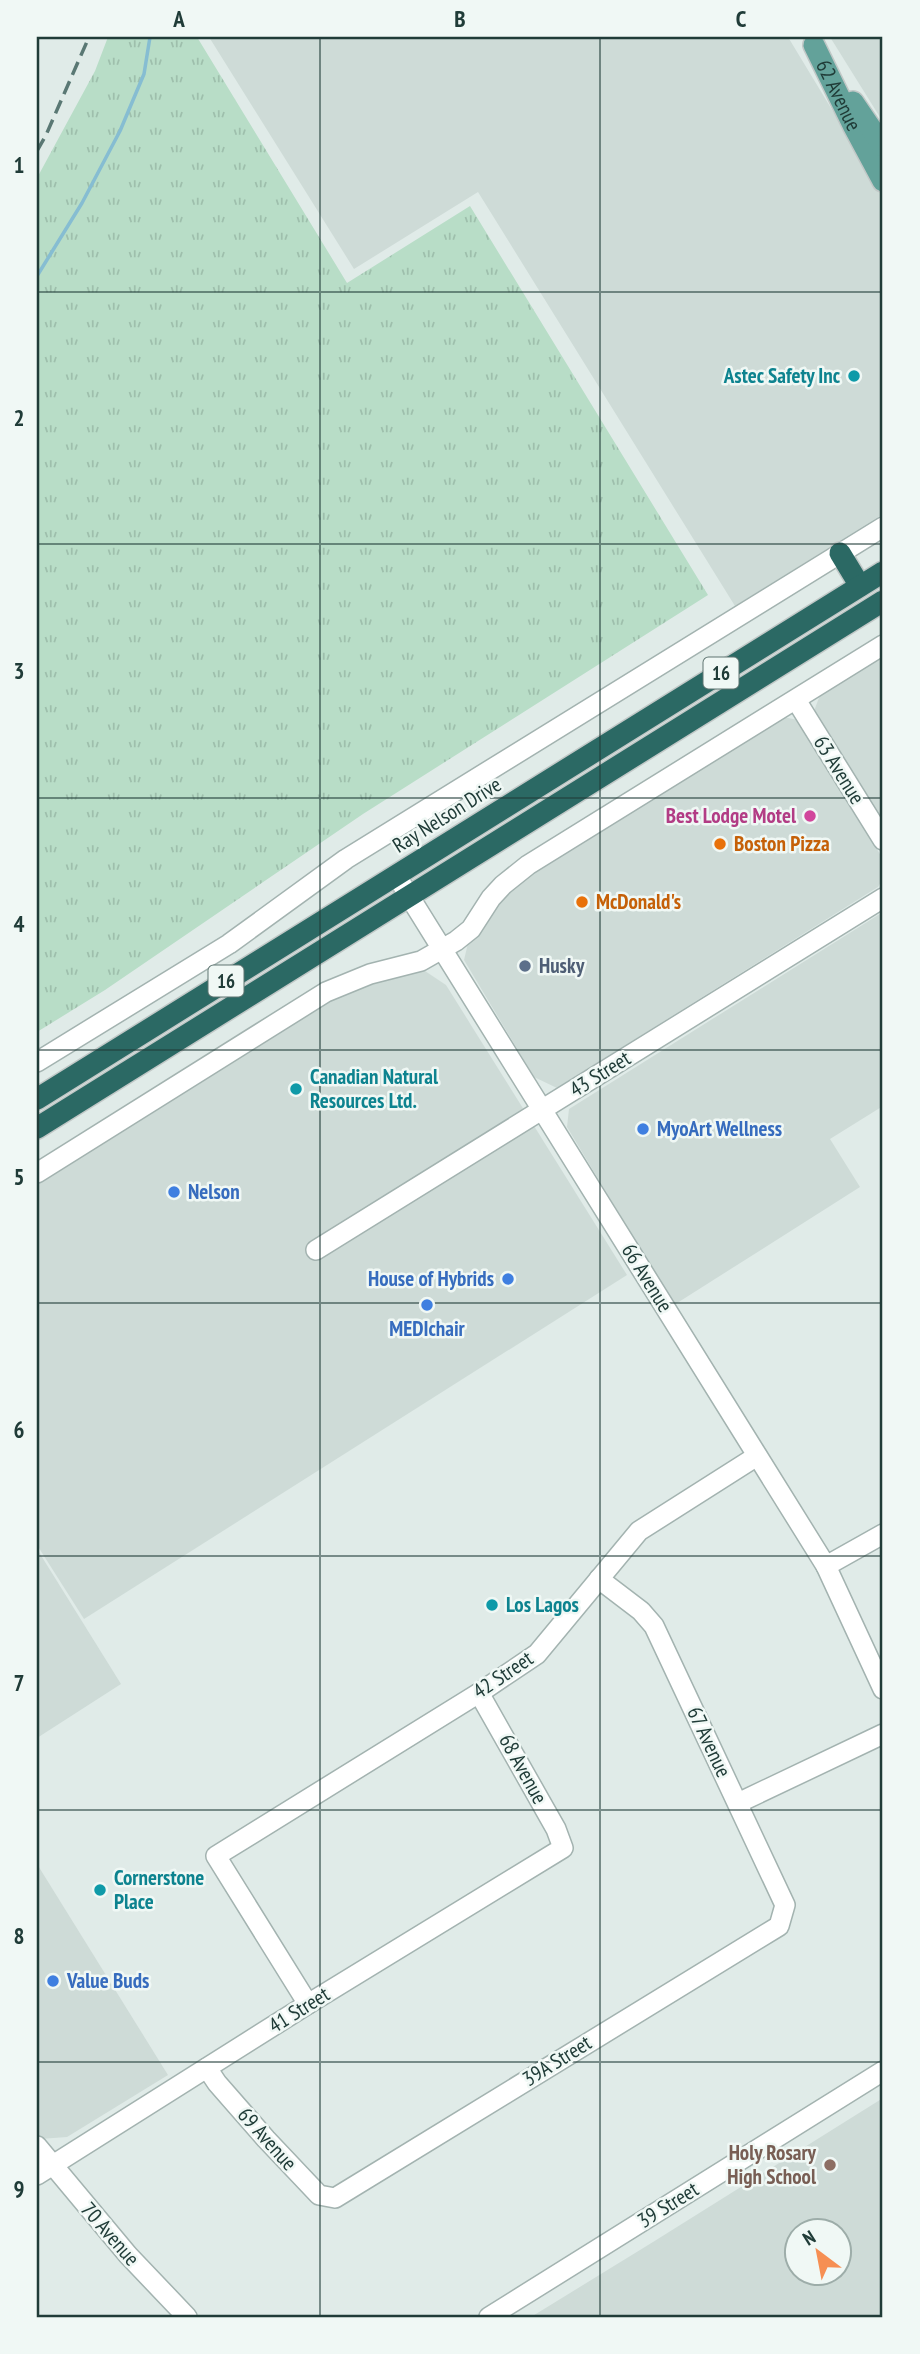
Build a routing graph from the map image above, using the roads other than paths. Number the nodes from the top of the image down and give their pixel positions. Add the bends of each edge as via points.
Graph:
1 (812, 41) edge
2 (883, 146) edge
3 (883, 181) edge
4 (883, 527) edge
5 (840, 554) junction
6 (883, 572) edge
7 (860, 586) junction
8 (883, 601) edge
9 (883, 645) edge
10 (796, 700) junction
11 (883, 840) edge
12 (396, 876) junction
13 (408, 895) junction
14 (883, 898) edge
15 (441, 950) junction
16 (37, 1062) edge
17 (37, 1099) edge
18 (542, 1111) junction
19 (37, 1128) edge
20 (37, 1173) edge
21 (316, 1250) dead end
22 (757, 1456) junction
23 (883, 1534) edge
24 (826, 1566) junction
25 (599, 1579) junction
26 (883, 1689) edge
27 (479, 1693) junction
28 (883, 1734) edge
29 (738, 1803) junction
30 (563, 1848) joint
31 (779, 1926) joint
32 (308, 2004) junction
33 (207, 2068) junction
34 (883, 2070) edge
35 (37, 2146) edge
36 (44, 2170) edge
37 (335, 2198) joint
38 (187, 2317) edge
39 (489, 2317) edge

1 - 2 main road, 62 Avenue
1 - 3 main road, 62 Avenue
4 - 5 street
5 - 7 highway
5 - 16 street via 346,859 229,944
6 - 7 highway, Ray Nelson Drive / 16
7 - 12 highway, Ray Nelson Drive / 16
8 - 13 highway, 16
9 - 10 street
10 - 11 street, 63 Avenue
10 - 15 street via 515,874 491,898 471,929
12 - 13 street, 66 Avenue
12 - 17 highway, Ray Nelson Drive / 16
13 - 15 street, 66 Avenue
13 - 19 highway, 16
14 - 18 street, 43 Street
15 - 18 street, 66 Avenue
15 - 20 street via 326,992
18 - 21 street, 43 Street
18 - 22 street, 66 Avenue
22 - 24 street, 66 Avenue
22 - 25 street, 42 Street via 639,1531
23 - 24 street
24 - 26 street, 66 Avenue
25 - 27 street, 42 Street via 537,1654
25 - 29 street, 67 Avenue via 654,1626
27 - 30 street, 68 Avenue
27 - 32 street, 42 Street via 216,1856
28 - 29 street
29 - 31 street, 67 Avenue via 785,1905
30 - 32 street, 41 Street
31 - 37 street, 39A Street
32 - 33 street, 41 Street
33 - 36 street, 41 Street
33 - 37 street, 69 Avenue via 257,2130 319,2195
34 - 39 street, 39 Street
35 - 36 street, 70 Avenue
36 - 38 street, 70 Avenue

